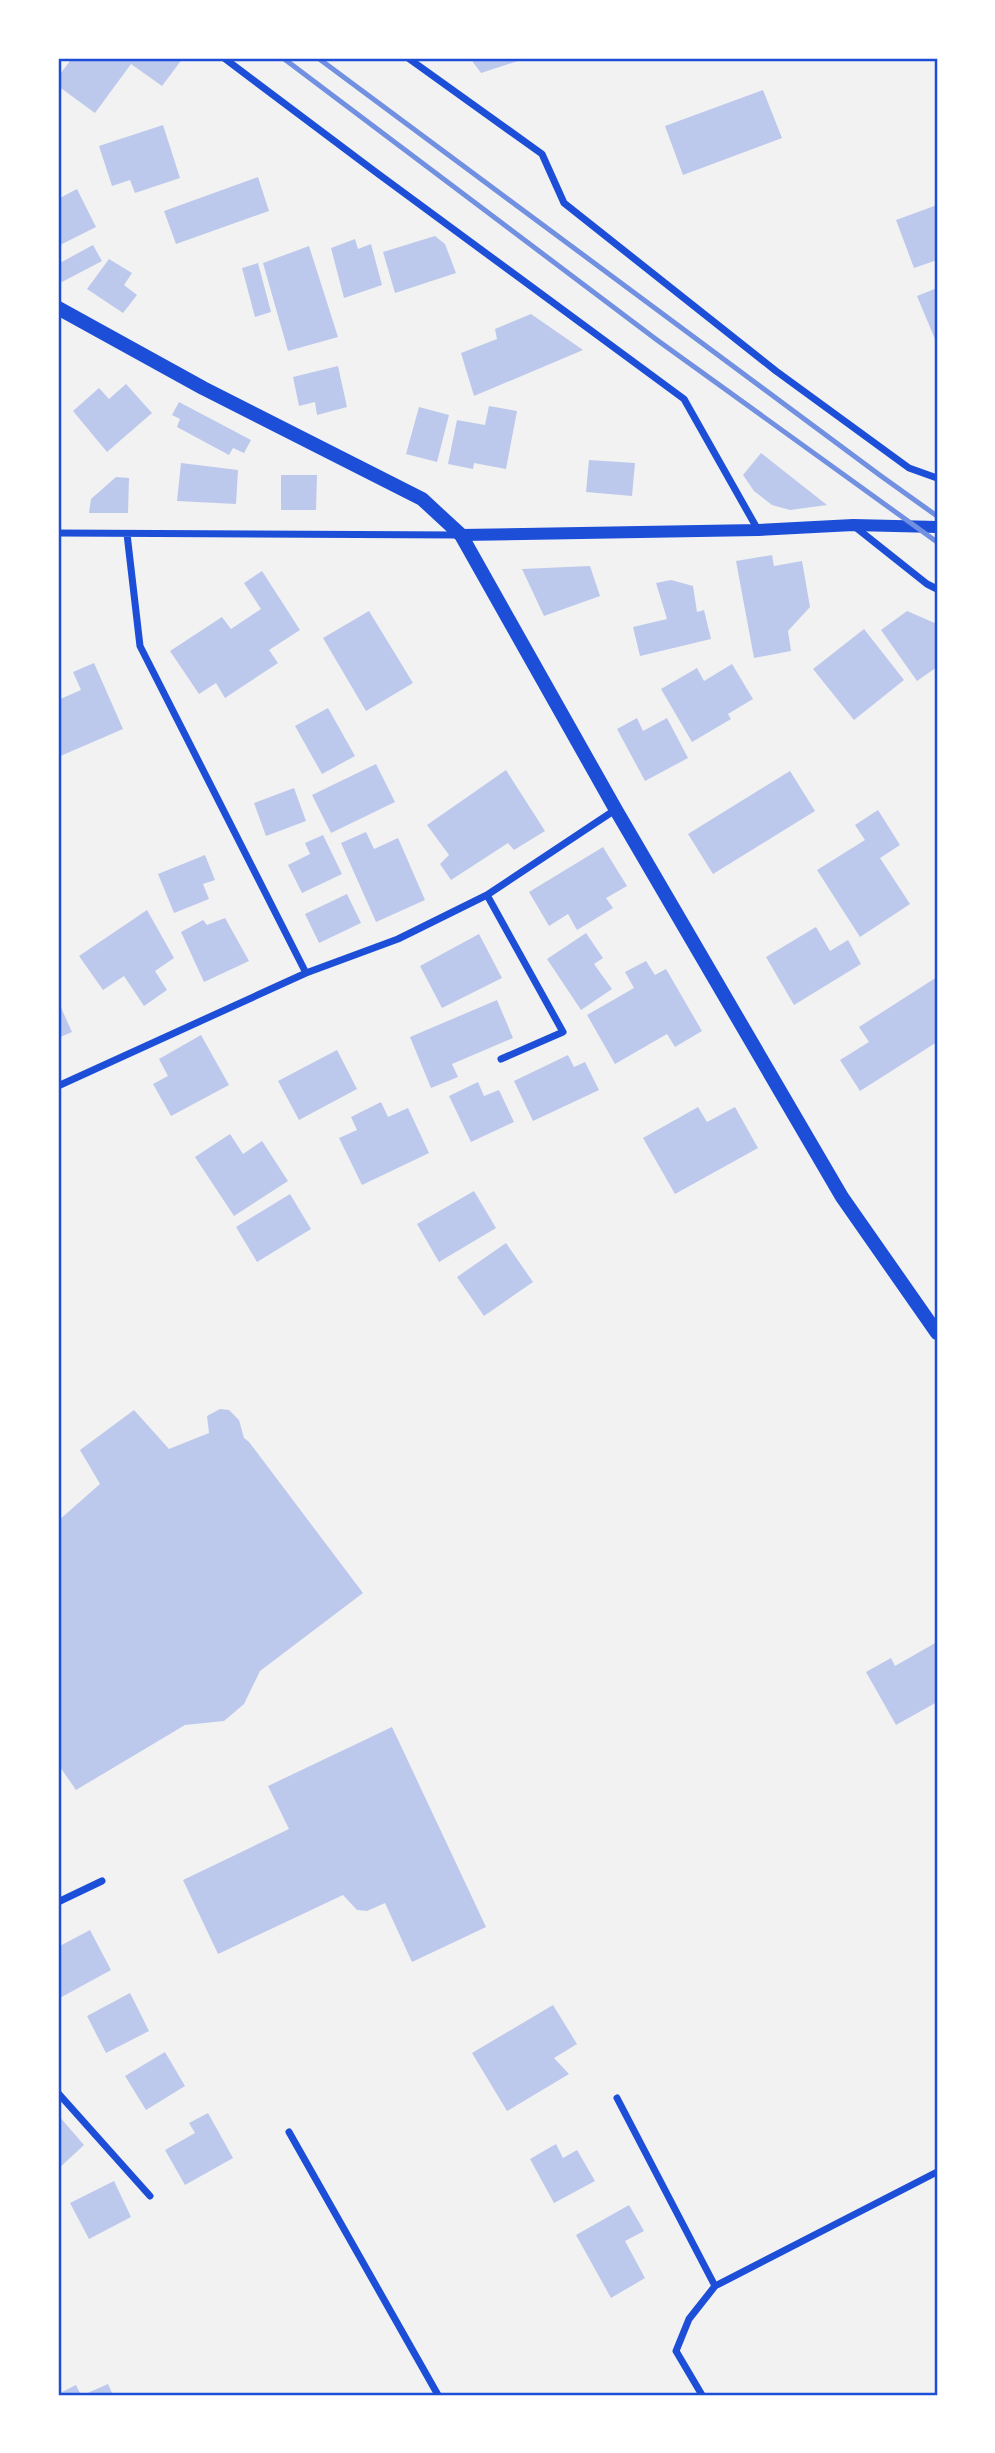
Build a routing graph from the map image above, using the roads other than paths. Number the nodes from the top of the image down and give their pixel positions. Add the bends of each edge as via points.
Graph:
1 (224, 58) edge
2 (408, 58) edge
3 (58, 308) edge
4 (937, 478) edge
5 (853, 526) junction
6 (937, 527) edge
7 (758, 530) junction
8 (58, 533) edge
9 (127, 534) junction
10 (461, 535) junction
11 (937, 589) edge
12 (616, 810) junction
13 (487, 895) junction
14 (306, 973) junction
15 (501, 1059) dead end
16 (58, 1086) edge
17 (937, 1333) edge
18 (102, 1881) dead end
19 (58, 1902) edge
20 (58, 2093) edge
21 (617, 2098) dead end
22 (289, 2132) dead end
23 (937, 2172) edge
24 (150, 2196) dead end
25 (715, 2286) junction
26 (438, 2395) edge
27 (702, 2395) edge

1 - 7 street via 684,399
2 - 4 street via 542,154 564,203 776,372 909,468
3 - 10 main road via 422,499
5 - 6 street
5 - 7 street
5 - 11 street
7 - 10 street
8 - 9 street
9 - 10 street
9 - 14 street via 140,646
10 - 12 main road
12 - 13 street
12 - 17 main road via 842,1197
13 - 14 street via 398,939
13 - 15 street via 563,1032
14 - 16 street
18 - 19 street
20 - 24 street
21 - 25 street
22 - 26 street
23 - 25 street
25 - 27 street via 688,2319 677,2351

